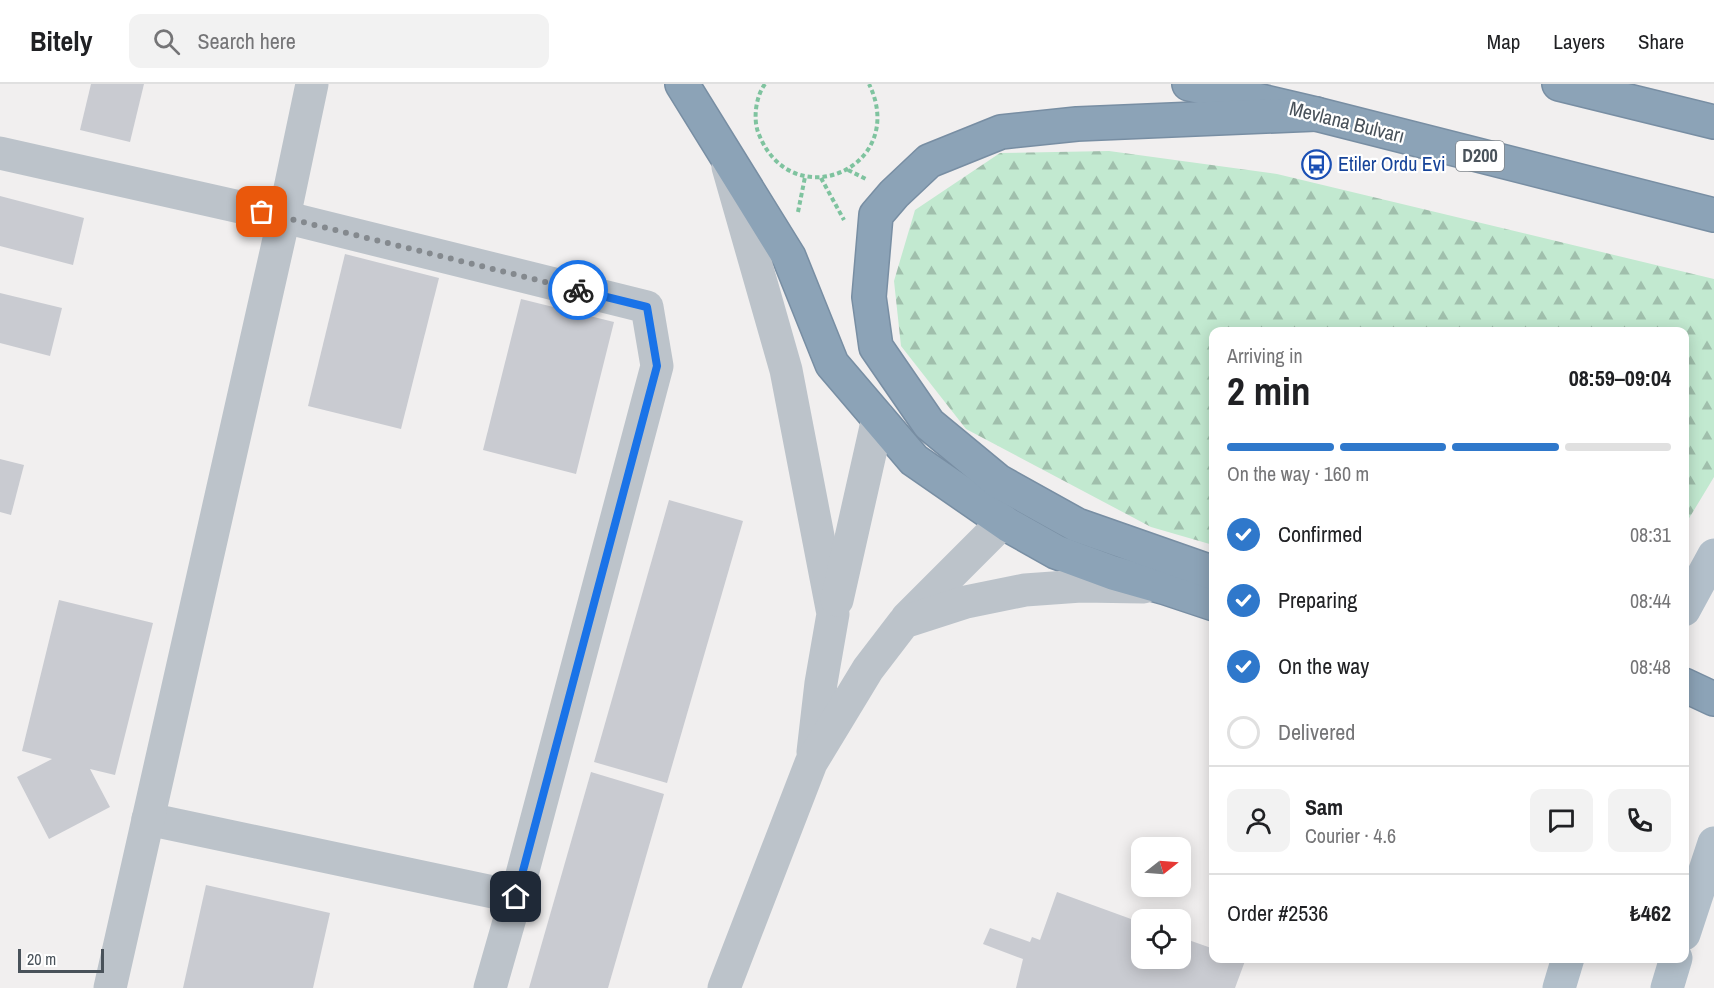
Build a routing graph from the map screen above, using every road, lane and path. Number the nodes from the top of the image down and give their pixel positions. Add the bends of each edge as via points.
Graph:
1 (312, 84) edge
2 (682, 84) edge
3 (765, 84) edge
4 (869, 84) edge
5 (1189, 84) edge
6 (1559, 84) edge
7 (1317, 114) junction
8 (1714, 122) edge
9 (724, 150) junction
10 (0, 153) edge
11 (1714, 215) edge
12 (284, 217) junction
13 (878, 418) junction
14 (1003, 522) junction
15 (1714, 555) edge
16 (1209, 571) edge
17 (1166, 588) junction
18 (1689, 601) edge
19 (1209, 602) edge
20 (833, 614) junction
21 (904, 622) junction
22 (1689, 688) edge
23 (1714, 699) edge
24 (811, 763) junction
25 (148, 819) junction
26 (1714, 843) edge
27 (516, 897) junction
28 (1689, 919) edge
29 (1566, 963) edge
30 (1674, 963) edge
31 (110, 988) edge
32 (490, 988) edge
33 (724, 988) edge
34 (1559, 988) edge
35 (1667, 988) edge

1 - 12 lane
2 - 9 highway
3 - 4 path via 756,107 757,128 764,147 788,171 822,178 848,170 864,157 875,139 879,118
5 - 7 highway, Mevlana Bulvarı / D200
6 - 8 highway
7 - 11 highway, Mevlana Bulvarı / D200
7 - 16 highway via 1077,124 1001,132 929,161 876,215 869,297 876,347 929,424 998,481 1077,525
9 - 13 highway via 789,257 832,364
9 - 20 lane via 786,370
10 - 12 lane
12 - 25 lane
12 - 27 lane via 647,307 657,366
13 - 14 highway via 914,460
13 - 20 lane
14 - 17 highway via 1056,552
14 - 21 lane
15 - 18 main road
17 - 19 highway
17 - 21 lane via 1081,586 1025,590 966,602
20 - 24 lane
21 - 24 lane via 868,669
22 - 23 highway
24 - 33 lane
25 - 27 lane
25 - 31 lane
26 - 28 main road
27 - 32 lane
29 - 34 main road
30 - 35 main road

